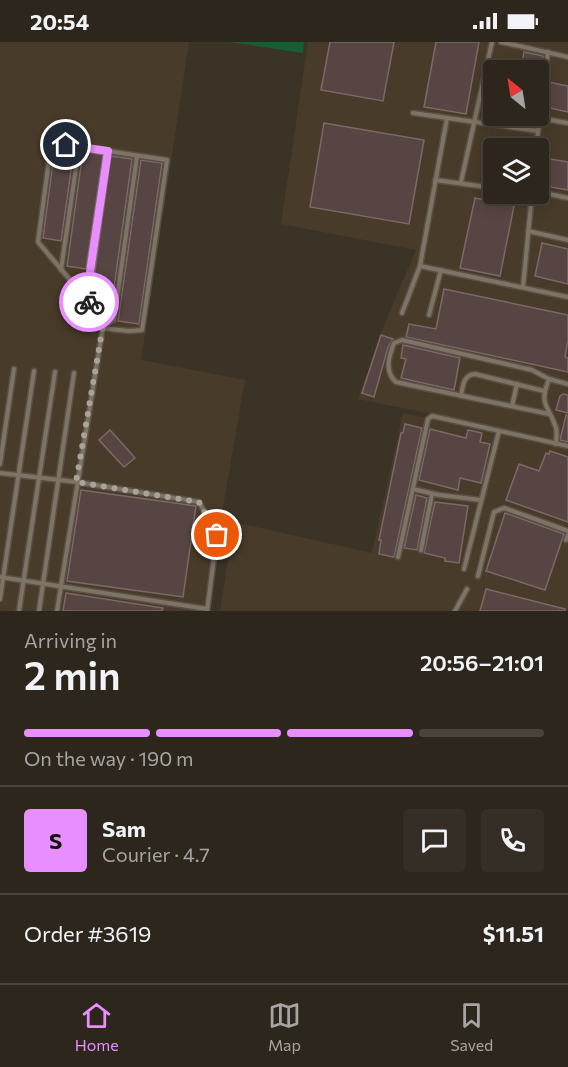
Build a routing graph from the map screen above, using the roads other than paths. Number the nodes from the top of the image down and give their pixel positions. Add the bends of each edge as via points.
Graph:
1 (492, 42) edge
2 (501, 42) edge
3 (548, 52) junction
4 (568, 57) edge
5 (547, 60) edge
6 (413, 114) dead end
7 (447, 118) junction
8 (549, 120) edge
9 (474, 122) junction
10 (568, 123) edge
11 (538, 126) edge
12 (538, 131) junction
13 (537, 138) edge
14 (79, 147) junction
15 (108, 151) junction
16 (138, 156) junction
17 (435, 180) junction
18 (461, 182) junction
19 (483, 186) edge
20 (549, 194) edge
21 (568, 198) edge
22 (531, 204) edge
23 (528, 231) junction
24 (568, 240) edge
25 (420, 266) junction
26 (61, 270) junction
27 (441, 270) junction
28 (523, 287) junction
29 (568, 297) edge
30 (86, 299) junction
31 (402, 312) dead end
32 (429, 315) dead end
33 (102, 328) junction
34 (14, 369) dead end
35 (34, 371) dead end
36 (55, 372) dead end
37 (74, 373) dead end
38 (549, 380) junction
39 (517, 384) junction
40 (568, 384) edge
41 (544, 391) junction
42 (460, 396) junction
43 (512, 406) junction
44 (549, 414) junction
45 (499, 431) junction
46 (556, 444) junction
47 (568, 447) edge
48 (0, 464) edge
49 (0, 473) edge
50 (19, 475) junction
51 (38, 477) junction
52 (58, 480) junction
53 (76, 482) junction
54 (413, 489) junction
55 (432, 494) junction
56 (481, 500) junction
57 (568, 536) edge
58 (421, 550) dead end
59 (398, 557) dead end
60 (464, 569) dead end
61 (478, 576) dead end
62 (2, 578) edge
63 (23, 581) junction
64 (44, 584) junction
65 (61, 586) junction
66 (467, 589) dead end
67 (0, 598) edge
68 (207, 610) edge
69 (19, 611) edge
70 (39, 611) edge
71 (57, 611) edge
72 (454, 611) edge

1 - 9 lane
2 - 3 lane
3 - 4 lane
3 - 5 lane
6 - 7 lane
7 - 9 lane
7 - 17 lane
8 - 10 lane
9 - 12 lane
9 - 18 lane
11 - 12 lane
12 - 13 lane
14 - 15 lane
14 - 26 lane
14 - 26 lane via 54,143 51,146 38,242
15 - 16 lane
15 - 30 lane
16 - 33 lane via 114,320
16 - 33 lane via 167,160 142,330
17 - 18 lane
17 - 25 lane
18 - 19 lane
20 - 21 lane
22 - 23 lane
23 - 24 lane
23 - 28 lane
25 - 27 lane
25 - 31 lane
26 - 30 lane
27 - 28 lane
27 - 32 lane
28 - 29 lane
30 - 33 lane via 104,320
33 - 53 lane
34 - 48 lane
35 - 50 lane
36 - 51 lane
37 - 52 lane
38 - 40 lane
38 - 41 lane
38 - 42 lane via 532,370 402,340 394,343 388,367 393,380
39 - 41 lane
39 - 42 lane via 469,375
39 - 43 lane
41 - 44 lane via 544,406
42 - 43 lane
43 - 44 lane
44 - 46 lane via 556,426
45 - 46 lane
45 - 54 lane via 432,416 428,419
45 - 56 lane
46 - 47 lane
49 - 50 lane
50 - 51 lane
50 - 62 lane
51 - 52 lane
51 - 63 lane
52 - 53 lane
52 - 64 lane
53 - 65 lane
53 - 68 lane via 199,502 217,535
54 - 55 lane
54 - 59 lane
55 - 56 lane
55 - 58 lane
56 - 60 lane
57 - 61 lane via 504,508 498,509
62 - 63 lane
62 - 67 lane
63 - 64 lane
63 - 69 lane
64 - 65 lane
64 - 70 lane
65 - 68 lane
65 - 71 lane
66 - 72 lane

